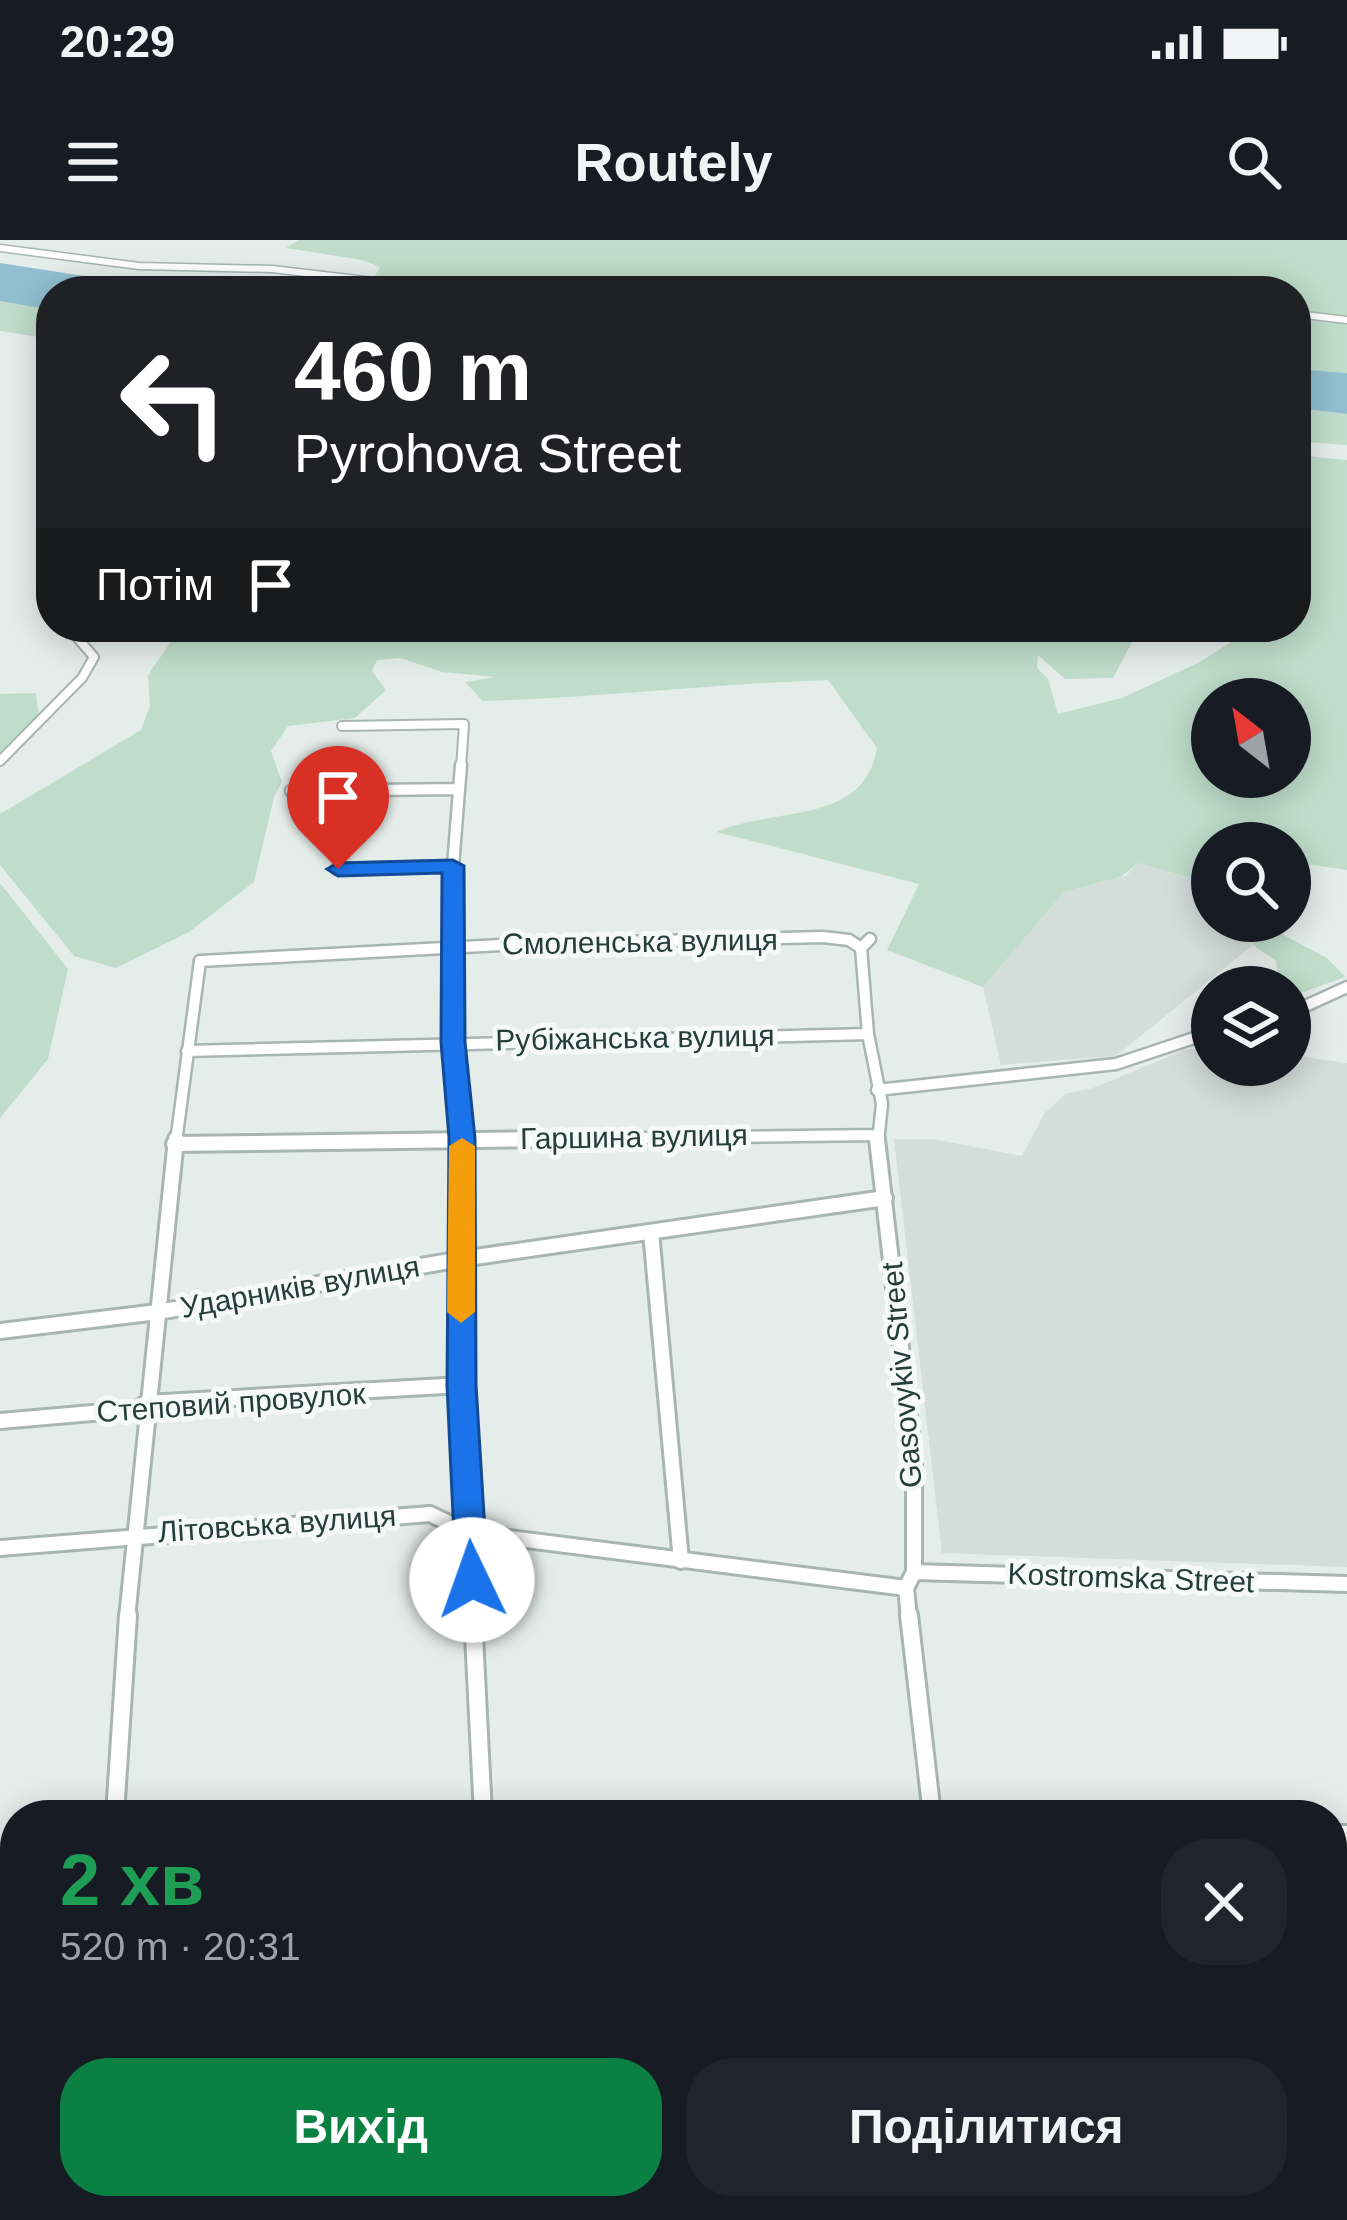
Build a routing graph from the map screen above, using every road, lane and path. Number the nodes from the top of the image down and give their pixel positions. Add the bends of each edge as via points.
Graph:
1 (0, 248) edge
2 (332, 276) edge
3 (1311, 316) edge
4 (1347, 320) edge
5 (81, 642) edge
6 (342, 726) dead end
7 (0, 761) edge
8 (458, 789) junction
9 (291, 791) dead end
10 (453, 866) junction
11 (338, 869) dead end
12 (865, 944) joint
13 (454, 946) junction
14 (1347, 987) edge
15 (1311, 1003) edge
16 (868, 1034) junction
17 (1191, 1037) edge
18 (453, 1042) junction
19 (188, 1051) junction
20 (877, 1090) junction
21 (878, 1135) junction
22 (462, 1138) junction
23 (174, 1144) junction
24 (885, 1198) junction
25 (651, 1232) junction
26 (460, 1259) junction
27 (158, 1312) junction
28 (0, 1330) edge
29 (461, 1385) junction
30 (146, 1403) junction
31 (0, 1420) edge
32 (470, 1533) junction
33 (132, 1534) junction
34 (0, 1548) edge
35 (680, 1561) junction
36 (914, 1572) junction
37 (1347, 1584) edge
38 (906, 1588) junction
39 (116, 1800) edge
40 (483, 1800) edge
41 (930, 1800) edge

1 - 2 street
3 - 4 street
5 - 7 street via 94,657 82,678
6 - 8 street via 464,724
8 - 9 street
8 - 10 street
10 - 11 street
10 - 13 street
12 - 13 street, Смоленська вулиця via 823,938
12 - 16 street, Gasovykiv Street
13 - 18 street
13 - 19 street, Смоленська вулиця via 200,961
14 - 15 street
16 - 18 street, Рубіжанська вулиця
16 - 20 street, Gasovykiv Street
17 - 20 street via 1122,1064
18 - 19 street, Рубіжанська вулиця
18 - 22 street
19 - 23 street
20 - 21 street, Gasovykiv Street
21 - 22 street, Гаршина вулиця
21 - 24 street, Gasovykiv Street
22 - 23 street, Гаршина вулиця
22 - 26 street
23 - 27 street
24 - 25 street, Ударників вулиця
24 - 36 street, Gasovykiv Street via 914,1461
25 - 26 street, Ударників вулиця
25 - 35 street
26 - 27 street, Ударників вулиця
26 - 29 street
27 - 28 street, Ударників вулиця
27 - 30 street
29 - 30 street, Степовий провулок
29 - 32 street
30 - 31 street, Степовий провулок
30 - 33 street
32 - 33 street, Літовська вулиця via 430,1514
32 - 35 street, Літовська вулиця
32 - 40 street
33 - 34 street, Літовська вулиця
33 - 39 street
35 - 38 street, Літовська вулиця
36 - 37 street, Kostromska Street
36 - 38 street, Gasovykiv Street
38 - 41 street

